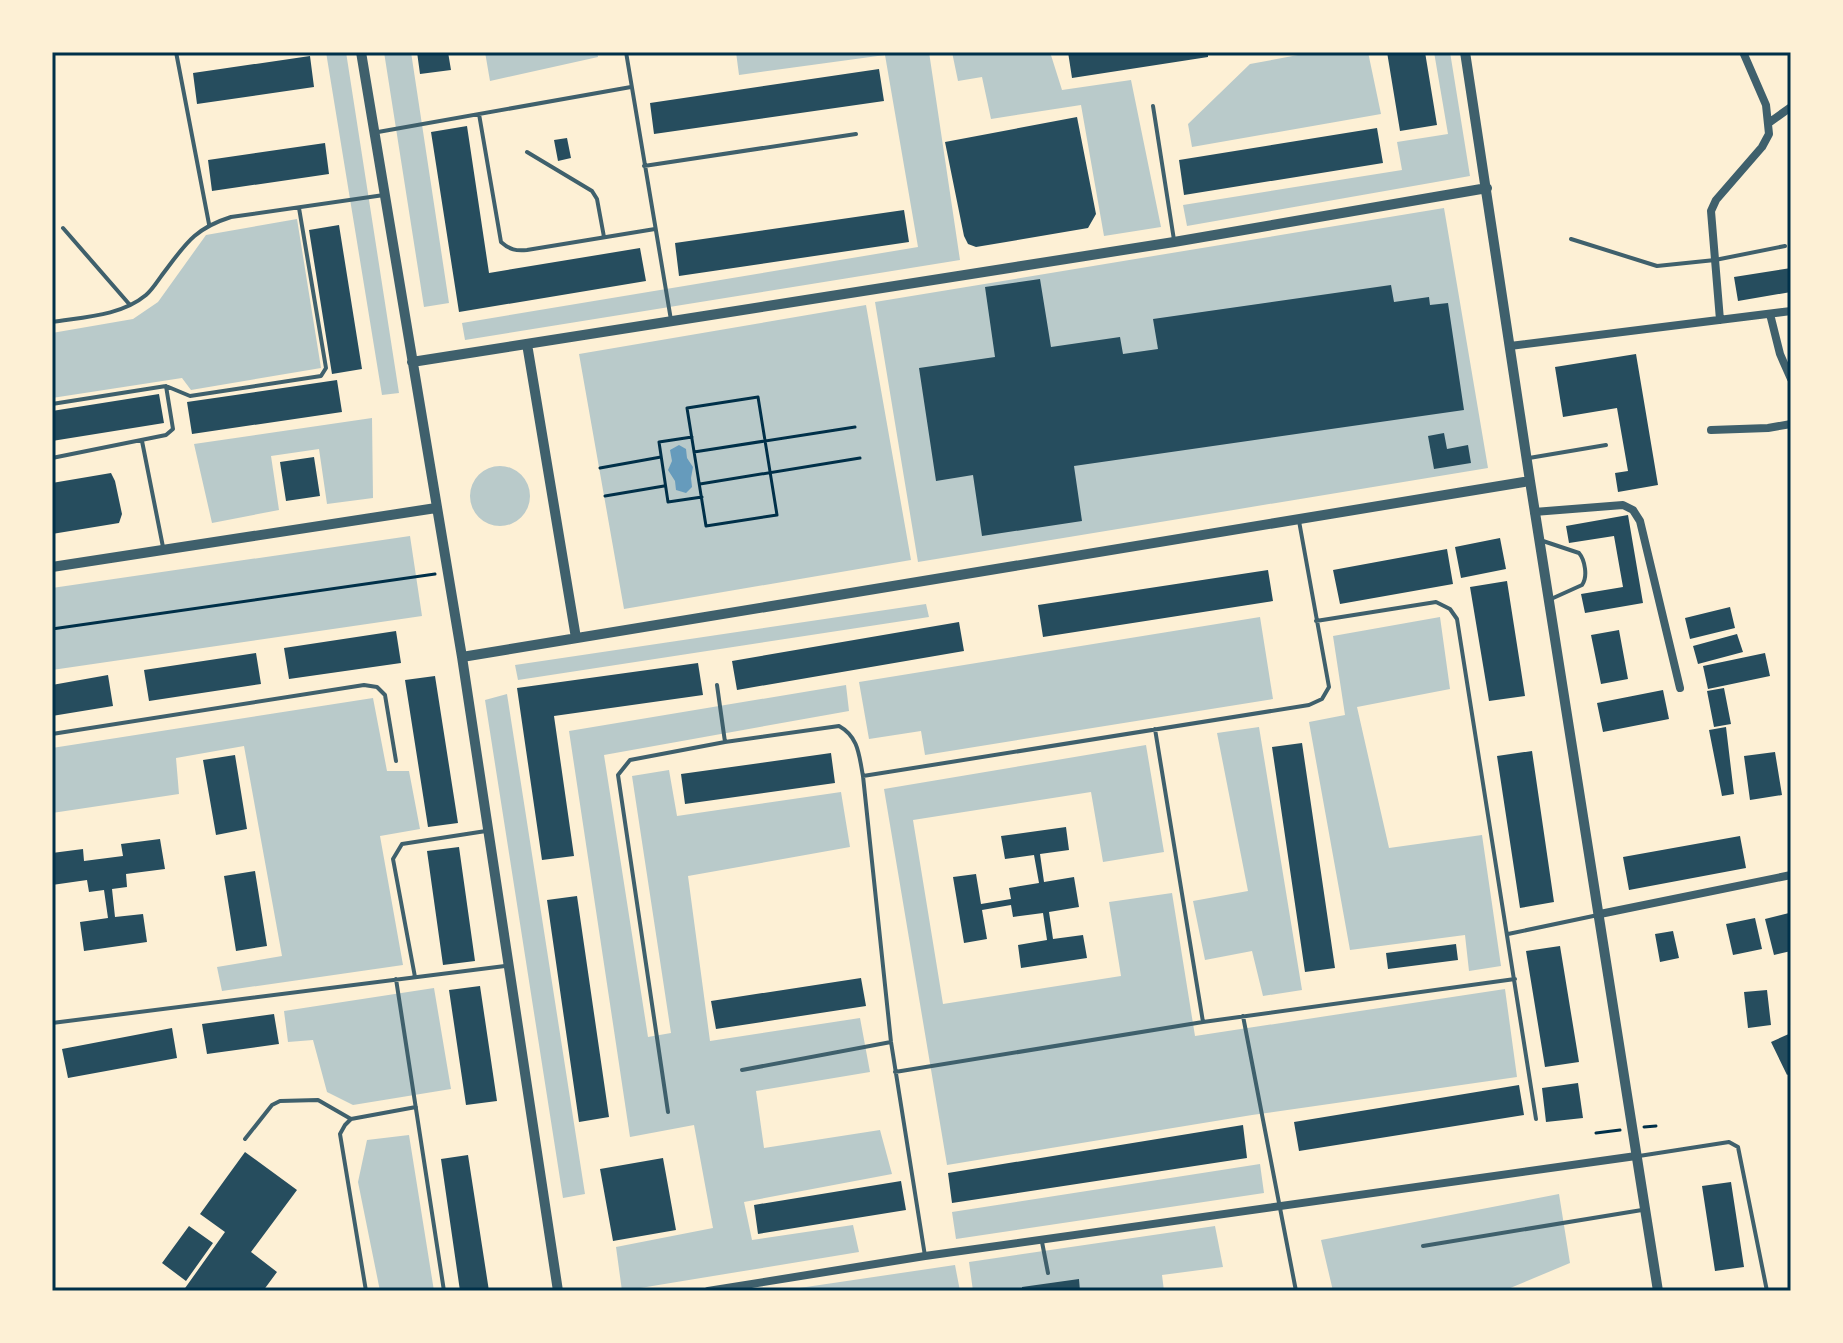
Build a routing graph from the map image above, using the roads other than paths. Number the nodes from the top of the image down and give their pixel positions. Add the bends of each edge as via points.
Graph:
1 (176, 52) edge
2 (361, 52) edge
3 (626, 52) edge
4 (1465, 52) edge
5 (1743, 52) edge
6 (631, 87) junction
7 (1153, 106) dead end
8 (1791, 107) edge
9 (479, 114) junction
10 (1770, 122) junction
11 (374, 133) junction
12 (856, 134) dead end
13 (527, 152) dead end
14 (644, 166) junction
15 (1487, 188) junction
16 (384, 195) junction
17 (299, 208) junction
18 (209, 224) junction
19 (63, 228) dead end
20 (655, 229) junction
21 (604, 237) junction
22 (1571, 239) dead end
23 (1174, 242) junction
24 (1785, 246) dead end
25 (1715, 260) junction
26 (130, 305) junction
27 (1791, 311) edge
28 (1770, 314) junction
29 (1720, 320) junction
30 (52, 322) edge
31 (671, 322) junction
32 (527, 344) junction
33 (1510, 346) junction
34 (412, 362) junction
35 (1791, 379) edge
36 (166, 386) junction
37 (52, 404) edge
38 (1791, 424) edge
39 (1711, 430) dead end
40 (142, 441) junction
41 (1606, 445) dead end
42 (52, 458) edge
43 (1526, 459) junction
44 (1530, 481) junction
45 (436, 508) junction
46 (1534, 512) junction
47 (1299, 521) junction
48 (1539, 539) junction
49 (163, 550) junction
50 (52, 567) edge
51 (1549, 600) junction
52 (1316, 621) junction
53 (576, 638) junction
54 (462, 657) junction
55 (717, 685) dead end
56 (1680, 688) dead end
57 (1155, 729) junction
58 (52, 734) edge
59 (725, 742) junction
60 (396, 761) dead end
61 (863, 776) junction
62 (488, 830) junction
63 (1791, 875) edge
64 (1600, 914) junction
65 (1508, 934) junction
66 (508, 966) junction
67 (415, 977) junction
68 (396, 979) junction
69 (1515, 979) junction
70 (1243, 1016) junction
71 (1203, 1022) junction
72 (52, 1023) edge
73 (891, 1042) junction
74 (742, 1070) dead end
75 (895, 1072) junction
76 (416, 1107) junction
77 (668, 1112) dead end
78 (351, 1119) junction
79 (1536, 1119) dead end
80 (245, 1139) dead end
81 (1636, 1156) junction
82 (1281, 1206) junction
83 (1644, 1210) junction
84 (1041, 1239) junction
85 (1423, 1246) dead end
86 (925, 1256) junction
87 (1048, 1273) dead end
88 (366, 1291) edge
89 (444, 1291) edge
90 (558, 1291) edge
91 (708, 1291) edge
92 (1296, 1291) edge
93 (1658, 1291) edge
94 (1767, 1291) edge

1 - 18 lane
2 - 11 street
3 - 6 lane
4 - 15 street
5 - 10 street
6 - 9 lane
6 - 14 lane
7 - 23 lane
8 - 10 street
9 - 11 lane
9 - 21 lane via 501,242 515,251
10 - 25 street via 1762,147 1711,211
11 - 16 street
12 - 14 lane
13 - 21 lane via 592,191
14 - 20 lane
15 - 23 street
15 - 33 street
16 - 17 lane
16 - 34 street
17 - 18 lane
17 - 36 lane via 326,368 321,376 190,396
18 - 26 lane via 188,241 148,294
19 - 26 lane
20 - 21 lane
20 - 31 lane
22 - 25 lane via 1648,265
23 - 31 street
24 - 25 lane
25 - 29 street
26 - 30 lane
27 - 28 street
28 - 29 street
28 - 35 street
29 - 33 street
31 - 32 street
32 - 34 street
32 - 53 street
33 - 43 street
34 - 45 street
36 - 37 lane
36 - 40 lane via 173,429
38 - 39 street
40 - 42 lane
40 - 49 lane
41 - 43 lane
43 - 44 street
44 - 46 street
44 - 47 street
45 - 49 street
45 - 54 street
46 - 48 street
46 - 56 street via 1623,505 1633,510
47 - 52 lane
47 - 53 street
48 - 51 street
48 - 51 lane via 1583,557 1582,585
49 - 50 street
51 - 64 street
52 - 57 lane via 1329,687 1322,699
52 - 65 lane via 1436,602 1457,619
53 - 54 street
54 - 62 street
55 - 59 lane
57 - 61 lane
57 - 71 lane
58 - 60 lane via 364,685 385,695
59 - 61 lane via 839,726 856,741
59 - 77 lane via 630,760 618,775
61 - 73 lane
62 - 66 street
62 - 67 lane via 402,844 395,851
63 - 64 street
64 - 65 lane
64 - 81 street
65 - 69 lane
66 - 67 lane
66 - 90 street
67 - 68 lane
68 - 72 lane
68 - 76 lane
69 - 70 lane
69 - 79 lane
70 - 71 lane
70 - 82 lane
71 - 75 lane
73 - 74 lane
73 - 75 lane
75 - 86 lane
76 - 78 lane
76 - 89 lane
78 - 80 lane via 318,1100 280,1101
78 - 88 lane via 340,1134
81 - 82 street
81 - 83 street
81 - 94 lane via 1729,1142 1738,1147
82 - 84 street
82 - 92 lane
83 - 85 lane
83 - 93 street
84 - 86 street
84 - 87 lane
86 - 91 street

